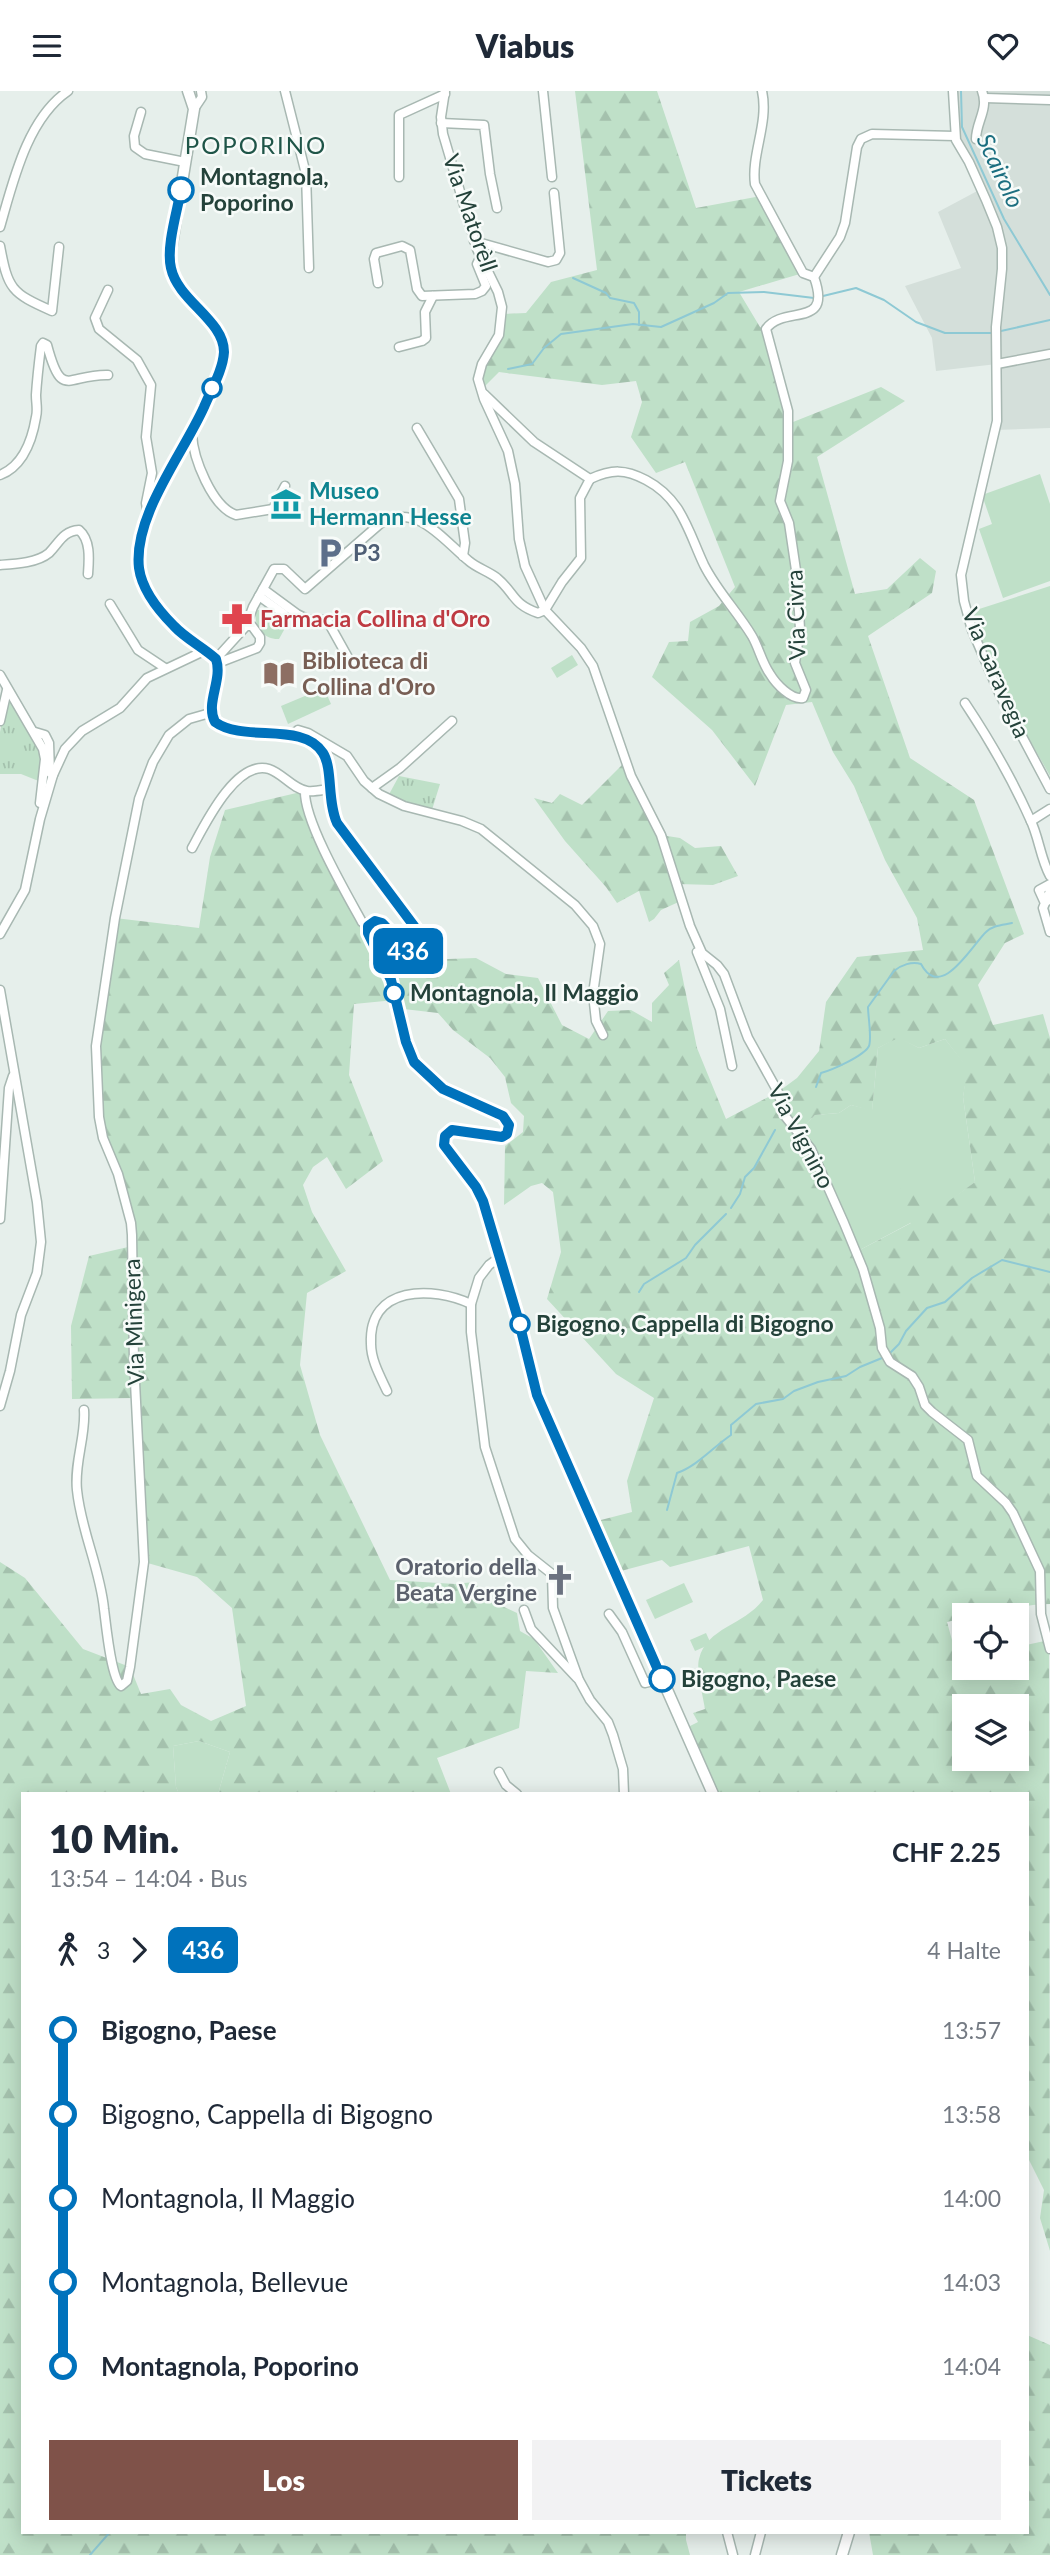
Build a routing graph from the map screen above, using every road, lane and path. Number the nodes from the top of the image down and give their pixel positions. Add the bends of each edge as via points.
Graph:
1 (68, 91) edge
2 (188, 91) edge
3 (201, 91) edge
4 (285, 91) edge
5 (543, 91) edge
6 (762, 91) edge
7 (953, 91) edge
8 (445, 92) edge
9 (984, 95) edge
10 (1048, 100) edge
11 (194, 109) junction
12 (141, 112) dead end
13 (441, 123) junction
14 (955, 136) junction
15 (976, 139) dead end
16 (185, 162) junction
17 (399, 177) dead end
18 (552, 177) dead end
19 (554, 193) dead end
20 (497, 208) dead end
21 (2, 212) edge
22 (0, 227) edge
23 (474, 241) junction
24 (0, 247) edge
25 (60, 247) dead end
26 (480, 258) junction
27 (309, 268) dead end
28 (814, 277) junction
29 (377, 283) dead end
30 (108, 290) dead end
31 (433, 296) junction
32 (399, 347) dead end
33 (1050, 354) edge
34 (997, 364) junction
35 (108, 375) dead end
36 (481, 390) junction
37 (500, 408) junction
38 (491, 413) junction
39 (417, 428) dead end
40 (192, 434) junction
41 (0, 475) edge
42 (590, 479) junction
43 (285, 486) dead end
44 (148, 515) junction
45 (463, 556) junction
46 (0, 565) edge
47 (88, 574) dead end
48 (261, 593) junction
49 (110, 604) dead end
50 (545, 610) junction
51 (284, 614) dead end
52 (246, 626) junction
53 (206, 650) junction
54 (217, 661) junction
55 (351, 663) dead end
56 (165, 668) junction
57 (0, 675) edge
58 (7, 689) junction
59 (965, 703) dead end
60 (210, 713) junction
61 (0, 721) edge
62 (452, 721) dead end
63 (35, 732) junction
64 (292, 736) junction
65 (53, 775) junction
66 (329, 789) junction
67 (372, 789) junction
68 (1050, 789) edge
69 (305, 791) junction
70 (1050, 809) edge
71 (40, 818) junction
72 (1031, 821) junction
73 (192, 848) dead end
74 (1050, 876) edge
75 (1050, 884) edge
76 (1050, 891) edge
77 (1046, 903) edge
78 (368, 926) junction
79 (690, 926) junction
80 (1050, 932) edge
81 (0, 934) edge
82 (0, 990) edge
83 (603, 1035) dead end
84 (732, 1066) dead end
85 (14, 1073) junction
86 (0, 1219) edge
87 (500, 1257) junction
88 (471, 1304) junction
89 (387, 1391) dead end
90 (0, 1406) edge
91 (84, 1410) dead end
92 (524, 1610) dead end
93 (609, 1614) dead end
94 (1050, 1649) edge
95 (662, 1679) junction
96 (579, 1680) junction
97 (499, 1772) dead end
98 (515, 1792) edge
99 (624, 1792) edge
100 (712, 1792) edge
101 (728, 2534) edge
102 (760, 2534) edge
103 (848, 2534) edge
104 (733, 2555) edge
105 (755, 2555) edge
106 (842, 2555) edge

1 - 21 street via 44,116 27,144
2 - 11 street
3 - 11 street
4 - 27 street via 307,180
5 - 18 street
6 - 28 street via 764,116 755,184 803,273
7 - 14 street
8 - 13 street, Via Matorèll
8 - 17 street via 399,115
9 - 10 street
9 - 15 street
11 - 16 street
12 - 16 street via 135,147 145,154
13 - 20 street via 484,125
13 - 23 street, Via Matorèll
14 - 28 street via 873,134 862,139 845,223
14 - 34 street, Via Garavegia via 1001,238
16 - 40 street via 171,269 175,282 218,332 224,353
19 - 23 street via 560,253 556,260 548,262
21 - 22 street
23 - 26 street, Via Matorèll
24 - 25 street via 10,284 26,300 51,311
26 - 31 street via 477,264 486,283 482,291
26 - 36 street, Via Matorèll via 498,292 503,314 496,341 479,370
28 - 42 street, Via Civra via 818,303 814,309 775,321 766,329 788,411 789,461 780,501 789,523 797,577 800,629 796,663 806,690 803,698 793,697 771,676 668,495 622,470
29 - 31 street via 376,253 402,246 410,250 419,294
30 - 44 street via 95,318 99,329 137,360 151,385 146,437 152,473
31 - 32 street via 425,312 426,338
33 - 34 street
34 - 68 street, Via Garavegia via 995,430 961,575 964,601 1000,695
35 - 41 street via 61,380 43,343 34,426 21,461
36 - 37 street
36 - 38 street
37 - 38 street
37 - 42 street via 534,442
38 - 50 street via 505,439 513,469 523,557
39 - 45 street via 458,499
40 - 43 street via 205,478 222,507 236,516 275,511
40 - 44 street
42 - 50 street via 580,498 581,558
44 - 53 street via 140,550 143,583 174,626
45 - 48 street via 421,520 400,516 381,523 309,587 302,588 284,569 277,568
45 - 50 street via 497,578 519,604 538,613
46 - 47 street via 40,558 65,534 79,530 89,554
48 - 51 street
48 - 52 street
48 - 55 street via 302,617 327,620
49 - 56 street via 138,650
50 - 79 street, Via Vignino via 581,648 596,673 631,776 661,835
52 - 54 street
52 - 54 street via 254,628 260,645
53 - 54 street
53 - 56 street
54 - 60 street
56 - 65 street via 139,684 120,708 73,739
57 - 58 street
58 - 61 street
58 - 63 street
59 - 72 street, Via Garavegia
60 - 64 street via 221,727
60 - 91 street, Via Minigera via 189,719 169,735 139,799 96,1046 103,1138 118,1174 132,1235 144,1568 130,1667 121,1686 108,1649 102,1588 76,1487
62 - 67 street
63 - 65 street via 48,741
63 - 71 street via 45,759
64 - 66 street via 316,745 324,754
64 - 67 street via 298,730 339,750
65 - 71 street
66 - 69 street
66 - 78 street via 337,823 429,946 428,956 414,958 379,921
67 - 83 street via 404,806 481,829 575,905 593,926 600,944 593,994
69 - 73 street via 269,769 254,770 223,796
69 - 78 street via 307,809 327,856
70 - 72 street
71 - 81 street via 25,890
72 - 74 street, Via Garavegia
75 - 77 street via 1039,890
76 - 77 street
77 - 80 street
78 - 87 street via 391,980 414,1062 436,1085 503,1116 509,1125 502,1137 457,1130 444,1139 480,1194
79 - 84 street via 720,1009
79 - 94 street, Via Vignino via 702,953 724,974 785,1116 811,1149 863,1269 888,1359 912,1376 925,1405 963,1434 977,1476 1013,1513 1040,1571 1041,1613
82 - 85 street
85 - 86 street via 9,1088
85 - 90 street via 41,1242 37,1273
87 - 88 street via 479,1278
87 - 95 street via 537,1395
88 - 89 street via 457,1297 420,1292 398,1296 384,1305 371,1344
88 - 96 street via 485,1447 517,1543 552,1574 553,1608
92 - 96 street via 531,1629
93 - 95 street via 645,1683
95 - 100 street
96 - 99 street via 608,1722 623,1769
97 - 98 street
101 - 104 street
102 - 105 street
103 - 106 street

